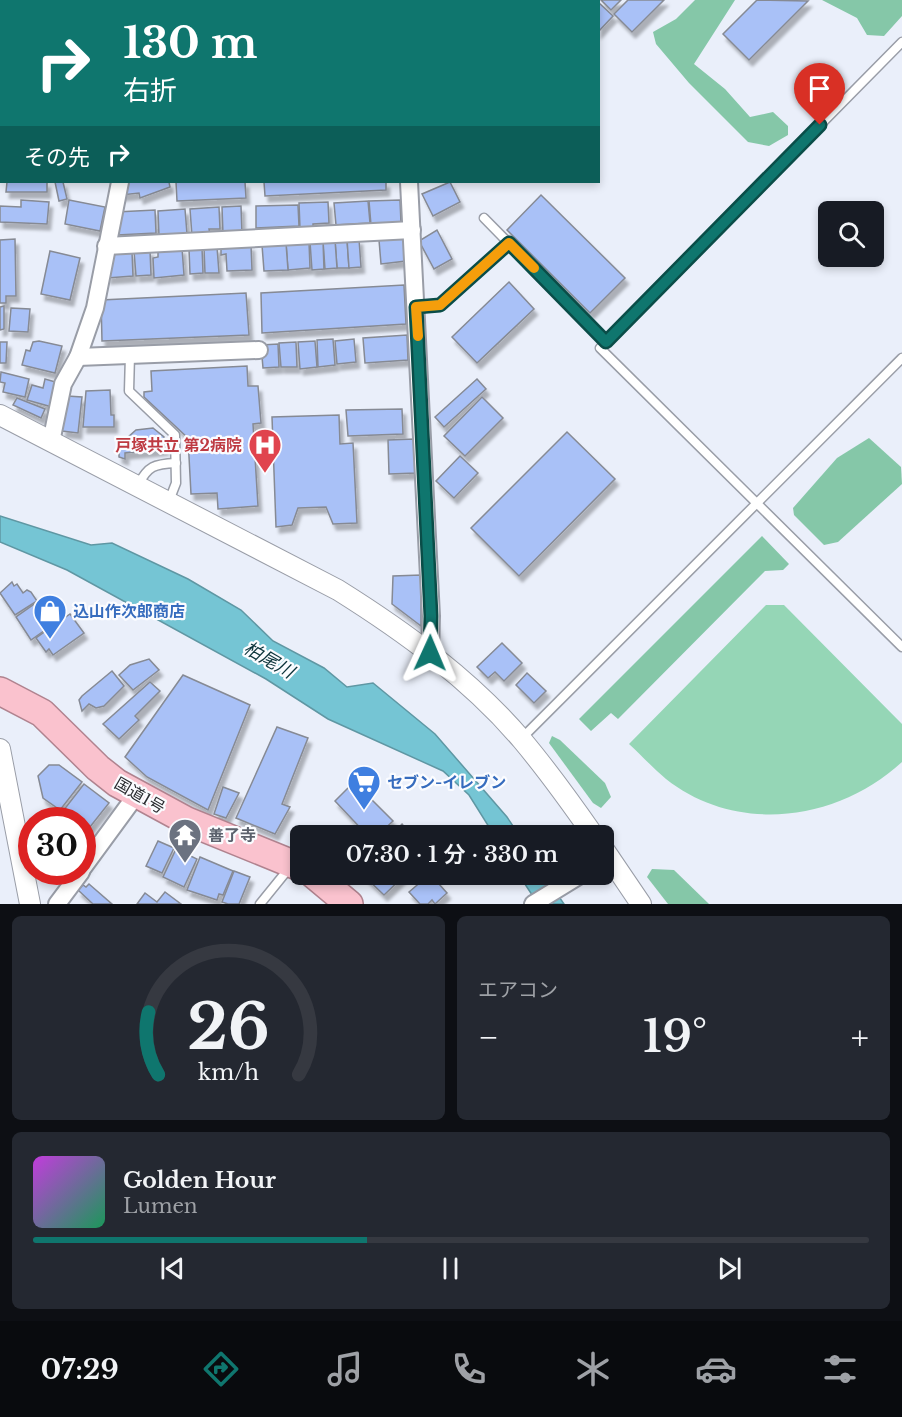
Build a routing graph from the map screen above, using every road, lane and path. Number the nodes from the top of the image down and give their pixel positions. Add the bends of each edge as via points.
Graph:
1 (902, 42) edge
2 (120, 183) edge
3 (409, 183) edge
4 (484, 218) dead end
5 (412, 230) junction
6 (509, 243) junction
7 (106, 246) junction
8 (416, 307) junction
9 (606, 342) junction
10 (259, 350) dead end
11 (130, 354) junction
12 (78, 357) junction
13 (902, 358) edge
14 (0, 415) edge
15 (51, 442) junction
16 (176, 463) junction
17 (138, 485) junction
18 (169, 501) junction
19 (759, 504) junction
20 (902, 647) edge
21 (430, 653) junction
22 (0, 691) edge
23 (521, 739) junction
24 (0, 749) edge
25 (137, 794) junction
26 (586, 825) edge
27 (96, 851) edge
28 (290, 863) edge
29 (614, 868) edge
30 (290, 878) edge
31 (71, 885) edge
32 (324, 885) edge
33 (564, 885) edge
34 (30, 904) edge
35 (57, 904) edge
36 (260, 904) edge
37 (349, 904) edge
38 (533, 904) edge
39 (641, 904) edge

1 - 9 lane
2 - 7 street
3 - 5 street
4 - 6 lane
5 - 7 street
5 - 8 street
6 - 8 lane via 440,305
6 - 9 lane
7 - 12 street via 95,308
8 - 21 street
9 - 19 lane via 600,348
10 - 11 street
11 - 12 street
11 - 16 lane via 129,391 175,435
12 - 15 street via 63,384
13 - 19 lane
14 - 15 street
15 - 17 street
16 - 17 lane via 147,468
16 - 18 lane via 176,483
17 - 18 street
18 - 21 street via 338,590
19 - 20 lane
19 - 23 lane
21 - 23 street
22 - 25 highway, 国道1号 via 42,713 98,768
23 - 26 street
24 - 34 street
25 - 27 street
25 - 28 highway, 国道1号 via 187,821
29 - 39 street
30 - 36 lane
31 - 35 street
32 - 37 highway, 国道1号
33 - 38 street

